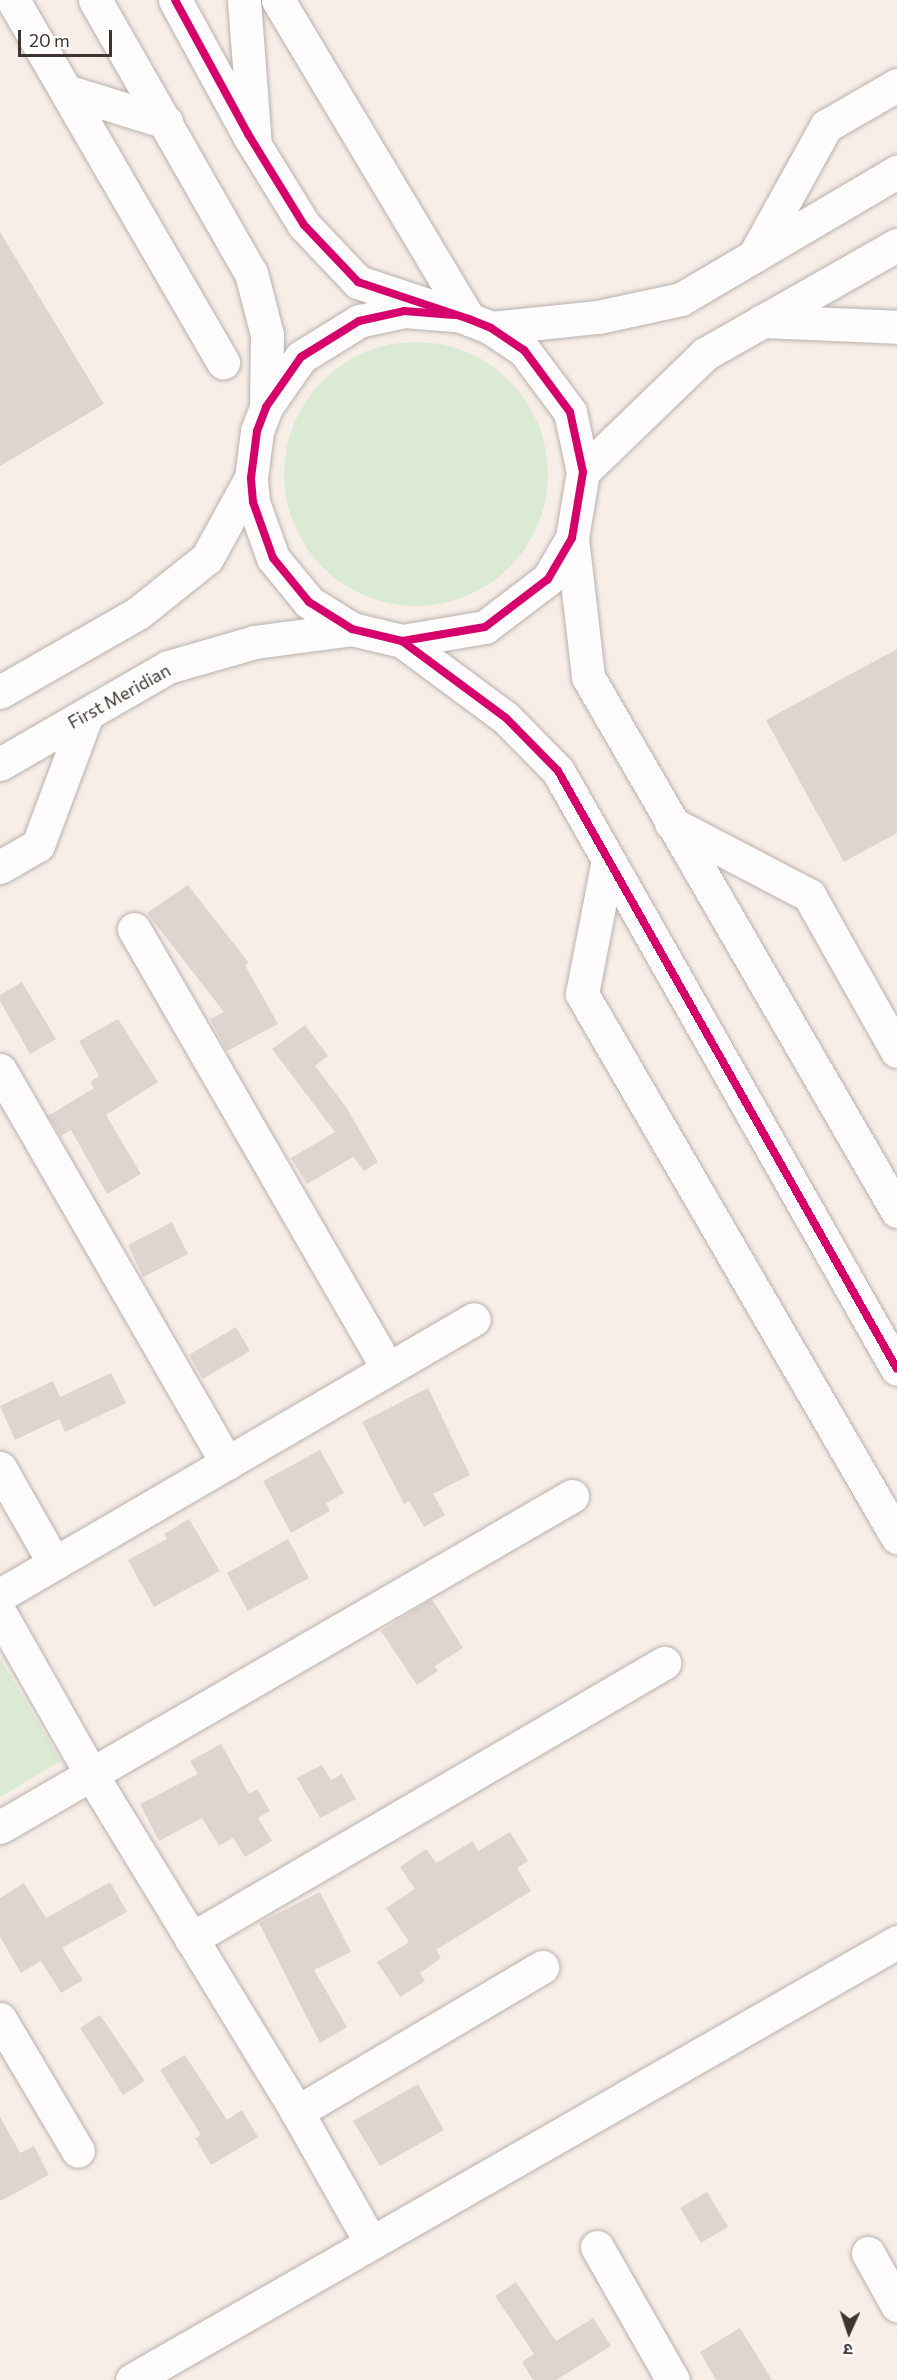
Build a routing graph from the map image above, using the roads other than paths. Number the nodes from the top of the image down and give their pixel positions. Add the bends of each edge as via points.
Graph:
1 (14, 0) edge
2 (95, 0) edge
3 (175, 0) edge
4 (244, 0) edge
5 (278, 0) edge
6 (897, 86) edge
7 (66, 91) junction
8 (166, 122) junction
9 (255, 145) junction
10 (897, 172) edge
11 (897, 245) edge
12 (754, 256) junction
13 (471, 321) junction
14 (762, 321) junction
15 (897, 327) edge
16 (223, 362) dead end
17 (266, 407) junction
18 (583, 472) junction
19 (251, 478) junction
20 (572, 538) junction
21 (352, 629) junction
22 (402, 641) junction
23 (0, 692) edge
24 (87, 714) junction
25 (0, 764) edge
26 (671, 823) junction
27 (608, 860) junction
28 (0, 867) edge
29 (134, 929) dead end
30 (897, 1051) edge
31 (0, 1070) edge
32 (897, 1211) edge
33 (474, 1319) dead end
34 (388, 1369) junction
35 (897, 1369) edge
36 (227, 1463) junction
37 (0, 1468) edge
38 (572, 1496) dead end
39 (897, 1538) edge
40 (54, 1563) junction
41 (0, 1595) edge
42 (0, 1613) edge
43 (664, 1663) dead end
44 (91, 1774) junction
45 (0, 1827) edge
46 (190, 1939) junction
47 (897, 1942) edge
48 (542, 1967) dead end
49 (0, 2019) edge
50 (297, 2112) junction
51 (78, 2151) dead end
52 (371, 2243) junction
53 (597, 2247) dead end
54 (868, 2253) dead end
55 (897, 2305) edge
56 (132, 2380) edge
57 (673, 2380) edge

1 - 7 street
2 - 8 street
3 - 9 street
4 - 9 street
5 - 13 street
6 - 12 street via 826,126
7 - 8 street
7 - 16 street
8 - 17 street via 251,273 267,335
9 - 13 street via 304,225 358,282
10 - 12 street
11 - 14 street
12 - 13 street via 681,299 598,317
13 - 17 street via 404,311 358,321 302,357
13 - 18 street via 524,350 570,412
14 - 15 street
14 - 18 street via 705,354
17 - 19 street via 257,431
18 - 20 street
19 - 21 street via 253,502 273,558 309,602
19 - 23 street via 207,558 138,613
20 - 22 street via 548,579 485,627
20 - 26 street via 588,677
21 - 22 street
21 - 24 street, First Meridian via 255,642 168,667
22 - 27 street via 506,718 558,771
24 - 25 street, First Meridian
24 - 28 street via 38,845
26 - 30 street via 809,895
26 - 32 street
27 - 35 street
27 - 39 street via 582,994
29 - 34 street
31 - 36 street
33 - 34 street
34 - 36 street
36 - 40 street
37 - 40 street
38 - 44 street
40 - 41 street
42 - 44 street
43 - 46 street
44 - 45 street
44 - 46 street
46 - 50 street
47 - 52 street
48 - 50 street
49 - 51 street
50 - 52 street
52 - 56 street
53 - 57 street
54 - 55 street

